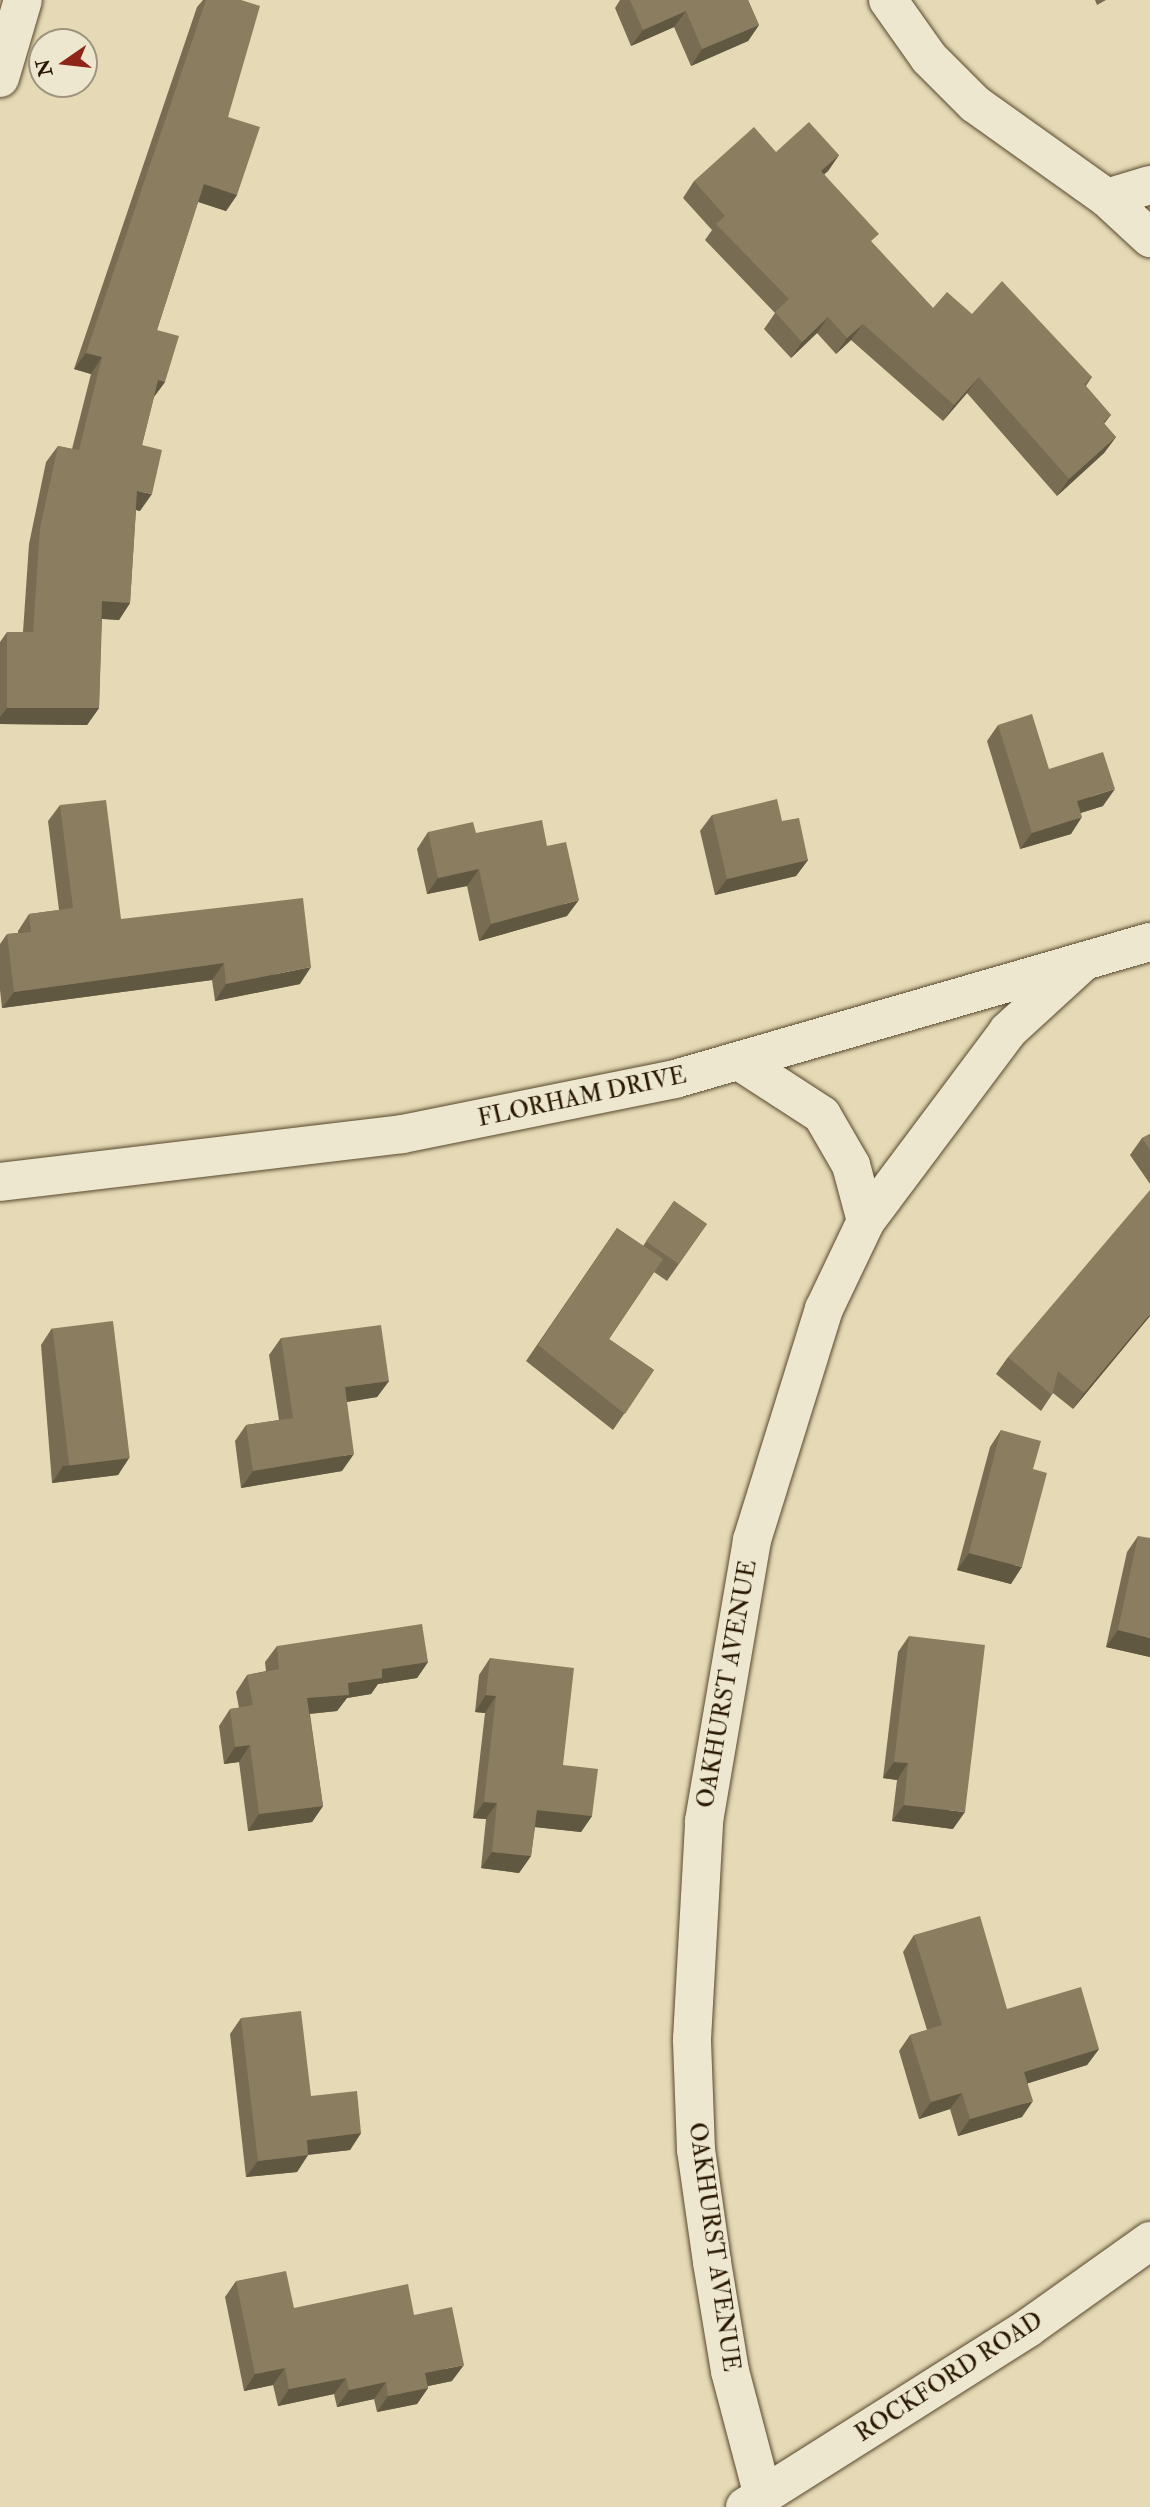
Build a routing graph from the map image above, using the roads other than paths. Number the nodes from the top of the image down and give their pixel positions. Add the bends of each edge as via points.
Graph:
1 (23, 0) edge
2 (888, 0) edge
3 (0, 78) edge
4 (1150, 185) edge
5 (1107, 198) junction
6 (1150, 238) edge
7 (1150, 942) edge
8 (1081, 964) junction
9 (739, 1061) junction
10 (0, 1182) edge
11 (866, 1221) junction
12 (1150, 2241) edge
13 (754, 2502) edge

1 - 3 street
2 - 5 street via 929,58 975,104
4 - 5 street
5 - 6 street
7 - 8 street, FLORHAM DRIVE
8 - 9 street, FLORHAM DRIVE
8 - 11 street, OAKHURST AVENUE via 1008,1031
9 - 10 street, FLORHAM DRIVE via 402,1134
9 - 11 street via 822,1115 851,1165
11 - 13 street, OAKHURST AVENUE via 824,1309 752,1539 704,1821 694,1933 696,2150
12 - 13 street, ROCKFORD ROAD via 1028,2328

